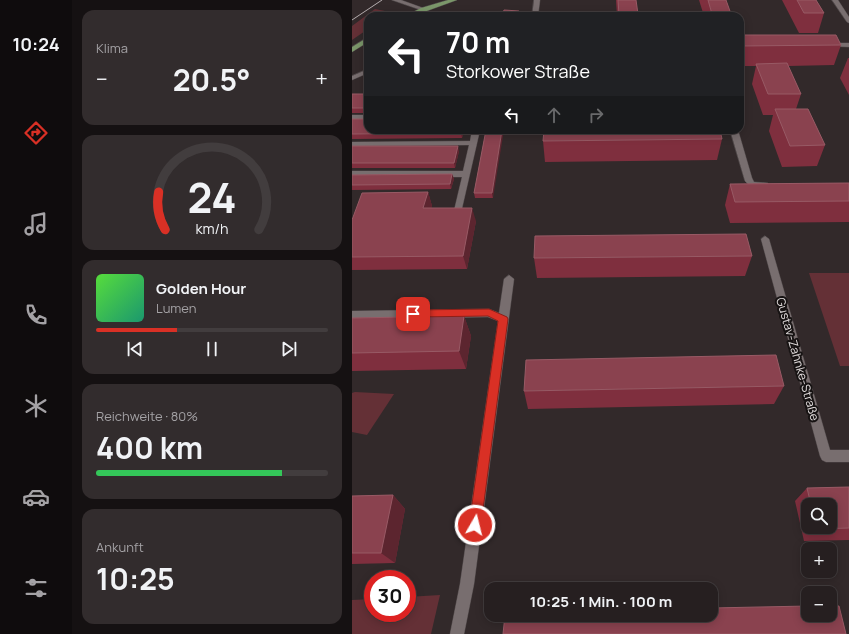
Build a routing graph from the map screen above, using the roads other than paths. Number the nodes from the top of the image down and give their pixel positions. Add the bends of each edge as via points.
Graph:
1 (395, 0) edge
2 (454, 0) edge
3 (537, 0) edge
4 (835, 0) edge
5 (423, 9) junction
6 (417, 12) edge
7 (536, 12) edge
8 (847, 14) edge
9 (849, 21) edge
10 (364, 42) edge
11 (818, 45) edge
12 (849, 45) edge
13 (352, 50) edge
14 (364, 73) edge
15 (352, 78) edge
16 (364, 117) edge
17 (352, 118) edge
18 (475, 134) edge
19 (735, 134) edge
20 (473, 143) junction
21 (352, 144) edge
22 (352, 174) edge
23 (467, 174) junction
24 (773, 185) edge
25 (457, 215) edge
26 (765, 239) dead end
27 (509, 279) dead end
28 (352, 314) edge
29 (503, 319) junction
30 (849, 456) edge
31 (457, 634) edge

1 - 5 street
2 - 5 main road
3 - 7 street
4 - 8 street
5 - 6 main road
8 - 9 street
10 - 13 main road
11 - 12 street
14 - 15 street
16 - 17 street
18 - 20 street
19 - 24 street via 748,179 756,186
20 - 21 street
20 - 23 street
22 - 23 street
23 - 25 street
26 - 30 street, Gustav-Zahnke-Straße via 826,456
27 - 29 street
28 - 29 street via 489,313
29 - 31 street via 470,562

